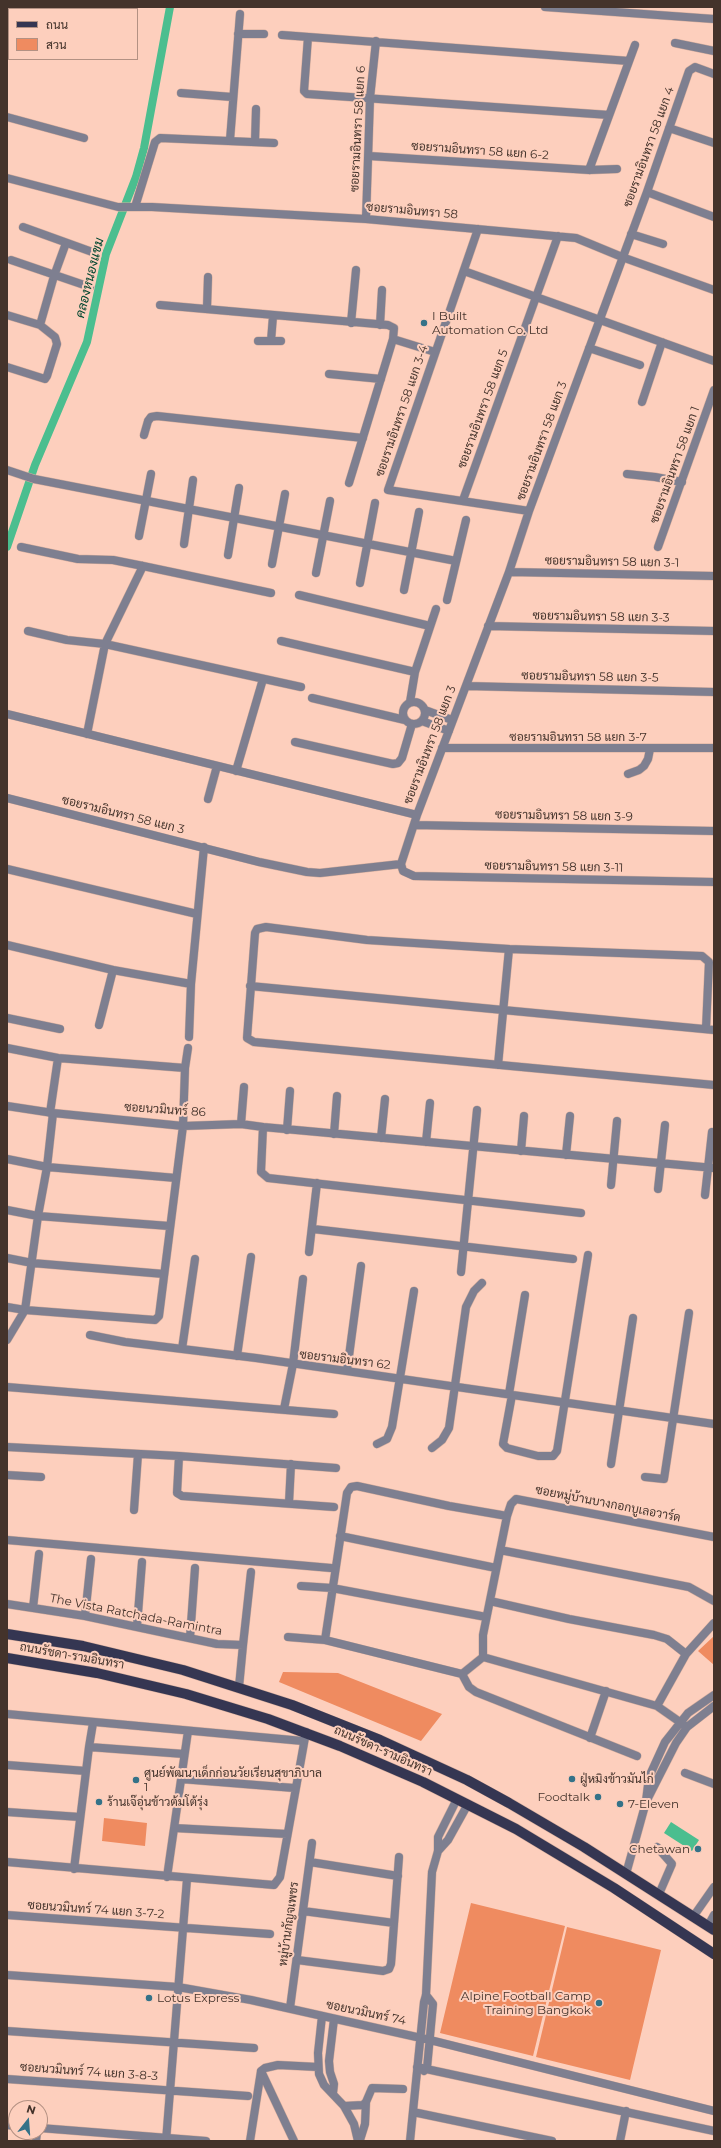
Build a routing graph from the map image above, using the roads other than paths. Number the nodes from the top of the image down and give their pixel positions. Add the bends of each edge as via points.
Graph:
1 (545, 7) edge
2 (240, 14) dead end
3 (714, 19) edge
4 (238, 34) junction
5 (264, 34) dead end
6 (282, 35) dead end
7 (308, 37) junction
8 (376, 41) junction
9 (675, 43) dead end
10 (634, 45) dead end
11 (714, 51) edge
12 (629, 61) junction
13 (714, 74) edge
14 (181, 93) dead end
15 (232, 97) junction
16 (370, 98) junction
17 (256, 109) dead end
18 (609, 116) junction
19 (7, 117) edge
20 (669, 128) junction
21 (84, 138) dead end
22 (230, 140) junction
23 (255, 142) junction
24 (274, 143) dead end
25 (714, 144) edge
26 (369, 156) junction
27 (617, 169) dead end
28 (589, 170) junction
29 (7, 178) edge
30 (647, 192) junction
31 (134, 207) junction
32 (714, 216) edge
33 (366, 219) junction
34 (23, 227) dead end
35 (478, 229) junction
36 (631, 234) junction
37 (558, 236) junction
38 (66, 243) junction
39 (663, 244) dead end
40 (95, 253) dead end
41 (622, 257) junction
42 (11, 260) dead end
43 (356, 270) dead end
44 (464, 271) junction
45 (54, 276) junction
46 (208, 277) dead end
47 (90, 287) dead end
48 (382, 290) dead end
49 (714, 290) edge
50 (537, 296) junction
51 (160, 305) dead end
52 (207, 308) junction
53 (7, 315) edge
54 (273, 316) junction
55 (599, 320) junction
56 (351, 323) junction
57 (40, 325) junction
58 (380, 325) junction
59 (393, 339) junction
60 (258, 340) dead end
61 (271, 341) junction
62 (281, 341) dead end
63 (662, 342) junction
64 (589, 348) junction
65 (435, 352) junction
66 (714, 361) edge
67 (640, 366) dead end
68 (7, 367) edge
69 (329, 374) dead end
70 (381, 379) junction
71 (714, 390) edge
72 (642, 402) dead end
73 (144, 435) dead end
74 (363, 438) junction
75 (7, 470) edge
76 (151, 474) dead end
77 (627, 474) dead end
78 (193, 480) dead end
79 (682, 482) junction
80 (349, 483) dead end
81 (239, 488) dead end
82 (285, 494) dead end
83 (463, 500) junction
84 (146, 501) junction
85 (330, 501) dead end
86 (375, 503) dead end
87 (188, 509) junction
88 (529, 511) junction
89 (419, 512) dead end
90 (234, 518) junction
91 (466, 520) dead end
92 (279, 527) junction
93 (323, 535) junction
94 (139, 536) dead end
95 (184, 544) dead end
96 (367, 544) junction
97 (21, 547) dead end
98 (658, 547) dead end
99 (411, 552) junction
100 (228, 555) dead end
101 (456, 561) junction
102 (272, 564) dead end
103 (143, 566) junction
104 (509, 572) junction
105 (316, 573) dead end
106 (714, 576) edge
107 (360, 583) dead end
108 (404, 590) dead end
109 (271, 593) dead end
110 (299, 595) dead end
111 (447, 600) dead end
112 (436, 609) dead end
113 (430, 626) junction
114 (488, 626) junction
115 (28, 631) dead end
116 (714, 631) edge
117 (281, 641) dead end
118 (105, 644) junction
119 (415, 672) junction
120 (262, 679) junction
121 (466, 686) junction
122 (301, 687) dead end
123 (714, 692) edge
124 (312, 698) dead end
125 (410, 702) junction
126 (425, 710) junction
127 (8, 715) edge
128 (422, 720) junction
129 (452, 720) junction
130 (408, 722) junction
131 (449, 731) junction
132 (87, 734) junction
133 (295, 742) dead end
134 (442, 748) junction
135 (714, 748) edge
136 (650, 749) junction
137 (216, 766) junction
138 (236, 771) junction
139 (628, 774) dead end
140 (7, 798) edge
141 (208, 799) dead end
142 (417, 815) junction
143 (414, 825) junction
144 (714, 830) edge
145 (204, 847) junction
146 (401, 864) junction
147 (7, 869) edge
148 (714, 882) edge
149 (197, 914) junction
150 (7, 944) edge
151 (509, 948) junction
152 (113, 970) junction
153 (712, 972) edge
154 (191, 984) junction
155 (250, 986) junction
156 (504, 1010) junction
157 (7, 1018) edge
158 (99, 1025) dead end
159 (60, 1029) dead end
160 (710, 1029) edge
161 (189, 1037) dead end
162 (7, 1048) edge
163 (188, 1048) dead end
164 (58, 1058) junction
165 (498, 1065) junction
166 (185, 1068) junction
167 (714, 1084) edge
168 (244, 1087) dead end
169 (290, 1091) dead end
170 (337, 1096) dead end
171 (385, 1099) dead end
172 (430, 1103) dead end
173 (7, 1106) edge
174 (477, 1110) dead end
175 (52, 1113) junction
176 (524, 1116) dead end
177 (570, 1116) dead end
178 (617, 1121) dead end
179 (241, 1124) junction
180 (665, 1125) dead end
181 (183, 1126) junction
182 (263, 1127) junction
183 (287, 1130) junction
184 (712, 1132) dead end
185 (334, 1134) junction
186 (381, 1138) junction
187 (426, 1142) junction
188 (474, 1147) junction
189 (521, 1151) junction
190 (566, 1155) junction
191 (614, 1159) junction
192 (7, 1160) edge
193 (660, 1163) junction
194 (47, 1167) junction
195 (711, 1167) edge
196 (176, 1178) junction
197 (317, 1183) junction
198 (612, 1185) dead end
199 (658, 1189) dead end
200 (705, 1195) dead end
201 (469, 1200) junction
202 (7, 1210) edge
203 (581, 1212) dead end
204 (38, 1216) junction
205 (170, 1226) junction
206 (313, 1229) junction
207 (464, 1247) junction
208 (309, 1252) dead end
209 (588, 1255) dead end
210 (251, 1257) dead end
211 (7, 1258) edge
212 (195, 1259) dead end
213 (573, 1259) dead end
214 (32, 1263) junction
215 (361, 1266) dead end
216 (462, 1272) dead end
217 (164, 1274) junction
218 (303, 1279) dead end
219 (482, 1283) dead end
220 (414, 1291) dead end
221 (524, 1295) dead end
222 (7, 1306) edge
223 (25, 1310) junction
224 (689, 1313) dead end
225 (633, 1318) dead end
226 (90, 1335) dead end
227 (7, 1340) edge
228 (182, 1349) junction
229 (237, 1356) junction
230 (293, 1364) junction
231 (347, 1371) junction
232 (400, 1379) junction
233 (7, 1387) edge
234 (456, 1388) junction
235 (510, 1395) junction
236 (565, 1403) junction
237 (284, 1409) junction
238 (620, 1411) junction
239 (334, 1414) dead end
240 (673, 1418) junction
241 (714, 1424) edge
242 (377, 1444) dead end
243 (7, 1447) edge
244 (432, 1448) dead end
245 (138, 1454) junction
246 (179, 1456) junction
247 (291, 1464) junction
248 (611, 1464) dead end
249 (336, 1468) dead end
250 (7, 1475) edge
251 (41, 1477) dead end
252 (645, 1477) dead end
253 (289, 1503) junction
254 (334, 1507) dead end
255 (134, 1510) dead end
256 (507, 1516) junction
257 (340, 1536) junction
258 (714, 1537) edge
259 (7, 1540) edge
260 (500, 1550) junction
261 (39, 1554) dead end
262 (90, 1559) dead end
263 (142, 1562) dead end
264 (195, 1568) dead end
265 (331, 1568) dead end
266 (496, 1568) junction
267 (251, 1572) dead end
268 (302, 1586) dead end
269 (332, 1588) junction
270 (490, 1601) junction
271 (714, 1601) edge
272 (7, 1604) edge
273 (33, 1608) junction
274 (85, 1616) junction
275 (486, 1617) junction
276 (714, 1623) edge
277 (137, 1626) junction
278 (7, 1634) edge
279 (288, 1637) dead end
280 (190, 1638) junction
281 (325, 1640) junction
282 (243, 1645) junction
283 (686, 1654) junction
284 (483, 1657) junction
285 (7, 1658) edge
286 (462, 1674) junction
287 (239, 1687) junction
288 (606, 1691) junction
289 (714, 1695) edge
290 (657, 1706) junction
291 (714, 1706) edge
292 (7, 1714) edge
293 (680, 1722) junction
294 (93, 1723) junction
295 (687, 1727) junction
296 (188, 1731) junction
297 (304, 1736) junction
298 (590, 1738) junction
299 (89, 1747) junction
300 (184, 1754) junction
301 (637, 1756) dead end
302 (7, 1765) edge
303 (86, 1771) junction
304 (685, 1773) dead end
305 (181, 1779) junction
306 (714, 1784) edge
307 (294, 1788) junction
308 (457, 1799) junction
309 (646, 1802) junction
310 (468, 1804) junction
311 (7, 1812) edge
312 (80, 1817) junction
313 (174, 1828) junction
314 (287, 1834) junction
315 (312, 1843) dead end
316 (657, 1847) dead end
317 (438, 1851) junction
318 (399, 1857) dead end
319 (7, 1862) edge
320 (310, 1862) junction
321 (74, 1869) junction
322 (626, 1874) junction
323 (398, 1876) junction
324 (167, 1877) junction
325 (187, 1879) junction
326 (714, 1887) edge
327 (659, 1894) junction
328 (304, 1911) junction
329 (7, 1915) edge
330 (714, 1915) edge
331 (693, 1917) junction
332 (394, 1924) junction
333 (183, 1928) junction
334 (711, 1928) edge
335 (270, 1934) dead end
336 (714, 1954) edge
337 (297, 1960) junction
338 (7, 1975) edge
339 (178, 1987) junction
340 (426, 1995) junction
341 (290, 2008) junction
342 (322, 2016) junction
343 (334, 2019) junction
344 (7, 2031) edge
345 (420, 2038) junction
346 (430, 2040) junction
347 (172, 2043) junction
348 (254, 2048) dead end
349 (318, 2067) junction
350 (417, 2067) junction
351 (427, 2068) junction
352 (261, 2071) junction
353 (417, 2076) junction
354 (7, 2078) edge
355 (403, 2089) dead end
356 (170, 2090) junction
357 (333, 2093) junction
358 (248, 2096) dead end
359 (366, 2102) junction
360 (344, 2106) junction
361 (413, 2112) junction
362 (626, 2112) junction
363 (714, 2112) edge
364 (48, 2129) edge
365 (714, 2131) edge
366 (166, 2139) edge
367 (206, 2141) edge
368 (250, 2141) edge
369 (294, 2141) edge
370 (359, 2141) edge
371 (410, 2141) edge
372 (552, 2141) edge
373 (620, 2141) edge

1 - 3 street
2 - 4 street
4 - 5 street
4 - 15 street
6 - 7 street
7 - 8 street
7 - 16 street via 304,93
8 - 12 street
8 - 16 street, ซอยรามอินทรา 58 แยก 6
9 - 11 street
10 - 12 street
12 - 18 street
13 - 20 street, ซอยรามอินทรา 58 แยก 4 via 691,68
14 - 15 street
15 - 22 street
16 - 18 street
16 - 26 street, ซอยรามอินทรา 58 แยก 6
17 - 23 street
18 - 28 street
19 - 21 street
20 - 25 street
20 - 30 street, ซอยรามอินทรา 58 แยก 4
22 - 23 street
22 - 31 street via 160,138 155,142
23 - 24 street
26 - 28 street, ซอยรามอินทรา 58 แยก 6-2
26 - 33 street, ซอยรามอินทรา 58 แยก 6
27 - 28 street, ซอยรามอินทรา 58 แยก 6-2
29 - 31 street, ซอยรามอินทรา 58 via 118,207
30 - 32 street
30 - 36 street, ซอยรามอินทรา 58 แยก 4
31 - 33 street, ซอยรามอินทรา 58
33 - 35 street, ซอยรามอินทรา 58
34 - 38 street
35 - 37 street, ซอยรามอินทรา 58
35 - 44 street, ซอยรามอินทรา 58 แยก 3-4
36 - 39 street
36 - 41 street, ซอยรามอินทรา 58 แยก 4
37 - 41 street, ซอยรามอินทรา 58 via 576,238
37 - 50 street, ซอยรามอินทรา 58 แยก 5
38 - 40 street
38 - 45 street
41 - 49 street, ซอยรามอินทรา 58
41 - 55 street, ซอยรามอินทรา 58 แยก 3
42 - 45 street
43 - 56 street
44 - 50 street
44 - 65 street, ซอยรามอินทรา 58 แยก 3-4
45 - 47 street
45 - 57 street
46 - 52 street
48 - 58 street
50 - 55 street
50 - 83 street, ซอยรามอินทรา 58 แยก 5
51 - 52 street
52 - 54 street
53 - 57 street
54 - 56 street
54 - 61 street
55 - 63 street
55 - 64 street, ซอยรามอินทรา 58 แยก 3
56 - 58 street
57 - 68 street via 55,337 57,344 45,379
58 - 59 street via 394,328
59 - 65 street
59 - 70 street
60 - 61 street
61 - 62 street
63 - 66 street
63 - 72 street
64 - 67 street
64 - 88 street, ซอยรามอินทรา 58 แยก 3
65 - 83 street, ซอยรามอินทรา 58 แยก 3-4 via 388,490
69 - 70 street
70 - 74 street
71 - 79 street, ซอยรามอินทรา 58 แยก 1
73 - 74 street via 148,421 151,417 157,416
74 - 80 street
75 - 84 street via 30,478
76 - 84 street
77 - 79 street
78 - 87 street
79 - 98 street, ซอยรามอินทรา 58 แยก 1
81 - 90 street
82 - 92 street
83 - 88 street, ซอยรามอินทรา 58 แยก 3-4
84 - 87 street
84 - 94 street
85 - 93 street
86 - 96 street
87 - 90 street
87 - 95 street
88 - 104 street, ซอยรามอินทรา 58 แยก 3
89 - 99 street
90 - 92 street
90 - 100 street
91 - 101 street
92 - 93 street
92 - 102 street
93 - 96 street
93 - 105 street
96 - 99 street
96 - 107 street
97 - 103 street via 78,559 113,560
99 - 101 street
99 - 108 street
101 - 111 street
103 - 109 street
103 - 118 street
104 - 106 street, ซอยรามอินทรา 58 แยก 3-1
104 - 114 street, ซอยรามอินทรา 58 แยก 3
110 - 113 street
112 - 113 street
113 - 119 street
114 - 116 street, ซอยรามอินทรา 58 แยก 3-3
114 - 121 street, ซอยรามอินทรา 58 แยก 3
115 - 118 street via 67,640
117 - 119 street
118 - 120 street
118 - 132 street
119 - 125 street
120 - 122 street
120 - 138 street
121 - 123 street, ซอยรามอินทรา 58 แยก 3-5
121 - 129 street, ซอยรามอินทรา 58 แยก 3
124 - 130 street
125 - 126 street via 418,702
125 - 130 street via 403,710
126 - 128 street
126 - 129 street
127 - 132 street
128 - 130 street
128 - 131 street
129 - 131 street, ซอยรามอินทรา 58 แยก 3
130 - 133 street via 402,758 393,764
131 - 134 street, ซอยรามอินทรา 58 แยก 3
132 - 137 street
134 - 136 street, ซอยรามอินทรา 58 แยก 3-7
134 - 142 street, ซอยรามอินทรา 58 แยก 3
135 - 136 street, ซอยรามอินทรา 58 แยก 3-7
136 - 139 street via 644,766
137 - 138 street
137 - 141 street
138 - 142 street
140 - 145 street, ซอยรามอินทรา 58 แยก 3
142 - 143 street, ซอยรามอินทรา 58 แยก 3
143 - 144 street, ซอยรามอินทรา 58 แยก 3-9
143 - 146 street, ซอยรามอินทรา 58 แยก 3
145 - 146 street, ซอยรามอินทรา 58 แยก 3 via 259,862 320,873
145 - 149 street
146 - 148 street, ซอยรามอินทรา 58 แยก 3-11 via 404,871 414,876
147 - 149 street
149 - 154 street
150 - 152 street
151 - 153 street via 702,956 710,962
151 - 155 street via 367,940 261,927 255,933
151 - 156 street
152 - 154 street
152 - 158 street
153 - 160 street
154 - 161 street
155 - 156 street
155 - 165 street via 247,1038 254,1042
156 - 160 street
156 - 165 street
157 - 159 street
162 - 164 street
163 - 166 street
164 - 166 street
164 - 175 street
165 - 167 street
166 - 181 street
168 - 179 street
169 - 183 street
170 - 185 street
171 - 186 street
172 - 187 street
173 - 175 street, ซอยนวมินทร์ 86
174 - 188 street
175 - 181 street, ซอยนวมินทร์ 86
175 - 194 street
176 - 189 street
177 - 190 street
178 - 191 street
179 - 181 street, ซอยนวมินทร์ 86
179 - 182 street, ซอยนวมินทร์ 86
180 - 193 street
181 - 196 street
182 - 183 street, ซอยนวมินทร์ 86
182 - 197 street via 261,1172 265,1177
183 - 185 street, ซอยนวมินทร์ 86
184 - 195 street
185 - 186 street, ซอยนวมินทร์ 86
186 - 187 street, ซอยนวมินทร์ 86
187 - 188 street, ซอยนวมินทร์ 86
188 - 189 street, ซอยนวมินทร์ 86
188 - 201 street
189 - 190 street, ซอยนวมินทร์ 86
190 - 191 street, ซอยนวมินทร์ 86
191 - 193 street, ซอยนวมินทร์ 86
191 - 198 street
192 - 194 street
193 - 195 street, ซอยนวมินทร์ 86
193 - 199 street
194 - 196 street
194 - 204 street
195 - 200 street
196 - 205 street
197 - 201 street
197 - 206 street
201 - 203 street
201 - 207 street
202 - 204 street
204 - 205 street
204 - 214 street
205 - 217 street
206 - 207 street
206 - 208 street
207 - 213 street
207 - 216 street
209 - 236 street
210 - 229 street
211 - 214 street
212 - 228 street
214 - 217 street
214 - 223 street
215 - 231 street
217 - 223 street via 159,1316 155,1320
218 - 230 street
219 - 234 street via 466,1306
220 - 232 street
221 - 235 street
222 - 223 street
223 - 227 street
224 - 240 street
225 - 238 street
226 - 228 street
228 - 229 street
229 - 230 street
230 - 231 street, ซอยรามอินทรา 62
230 - 237 street, ซอยรามอินทรา 62
231 - 232 street, ซอยรามอินทรา 62
232 - 234 street, ซอยรามอินทรา 62
232 - 242 street via 392,1427 387,1440
233 - 237 street
234 - 235 street, ซอยรามอินทรา 62
234 - 244 street via 447,1432
235 - 236 street, ซอยรามอินทรา 62
235 - 236 street via 503,1444 507,1448 538,1456 550,1457 557,1451
236 - 238 street, ซอยรามอินทรา 62
237 - 239 street
238 - 240 street, ซอยรามอินทรา 62
238 - 248 street
240 - 241 street, ซอยรามอินทรา 62
240 - 252 street via 664,1479
243 - 245 street
245 - 246 street
245 - 255 street
246 - 247 street
246 - 253 street via 177,1493 182,1496
247 - 249 street
247 - 253 street
250 - 251 street
253 - 254 street
256 - 257 street via 353,1486 347,1493
256 - 258 street, ซอยหมู่บ้านบางกอกบูเลอวาร์ด via 513,1502 521,1499
256 - 260 street, ซอยหมู่บ้านบางกอกบูเลอวาร์ด
257 - 266 street
257 - 269 street
259 - 265 street
260 - 266 street, ซอยหมู่บ้านบางกอกบูเลอวาร์ด
260 - 271 street via 689,1587
261 - 273 street
262 - 274 street
263 - 277 street
264 - 280 street
266 - 270 street, ซอยหมู่บ้านบางกอกบูเลอวาร์ด
267 - 282 street
268 - 269 street
269 - 275 street
269 - 281 street
270 - 275 street, ซอยหมู่บ้านบางกอกบูเลอวาร์ด
270 - 283 street via 654,1635 667,1639
272 - 273 street, The Vista Ratchada-Ramintra
273 - 274 street, The Vista Ratchada-Ramintra
274 - 277 street, The Vista Ratchada-Ramintra
275 - 284 street, ซอยหมู่บ้านบางกอกบูเลอวาร์ด
276 - 283 street
277 - 280 street, The Vista Ratchada-Ramintra
278 - 287 main road, ถนนรัชดา-รามอินทรา via 138,1658
279 - 281 street
280 - 282 street, The Vista Ratchada-Ramintra via 217,1644
281 - 286 street
282 - 287 street
283 - 290 street
284 - 286 street
284 - 288 street
285 - 297 main road, ถนนรัชดา-รามอินทรา via 54,1664 137,1682 226,1706
286 - 298 street via 469,1687 476,1692
287 - 322 main road, ถนนรัชดา-รามอินทรา via 339,1723 454,1774 543,1822
288 - 290 street
288 - 298 street
289 - 293 street
290 - 293 street
291 - 295 street
292 - 294 street
293 - 295 street
293 - 309 street via 657,1758 646,1789
294 - 296 street
294 - 299 street
295 - 309 street
296 - 297 street
296 - 300 street
297 - 307 street
297 - 308 main road, ถนนรัชดา-รามอินทรา via 379,1762
298 - 301 street
299 - 300 street
299 - 303 street
300 - 305 street
302 - 303 street
303 - 312 street
304 - 306 street
305 - 307 street
305 - 313 street
307 - 314 street
308 - 310 main road, ถนนรัชดา-รามอินทรา
308 - 317 street via 438,1837
309 - 322 street
310 - 317 street via 448,1840
310 - 336 main road, ถนนรัชดา-รามอินทรา via 559,1855
311 - 312 street
312 - 321 street
313 - 314 street
313 - 324 street
314 - 325 street via 280,1880 274,1885
315 - 320 street, หมู่บ้านกัญจเพชร
316 - 327 street via 672,1864
317 - 340 street via 432,1872
318 - 323 street
319 - 321 street
320 - 323 street
320 - 328 street, หมู่บ้านกัญจเพชร
321 - 324 street
322 - 327 main road, ถนนรัชดา-รามอินทรา
323 - 332 street
324 - 325 street
325 - 333 street
326 - 331 street
327 - 331 main road, ถนนรัชดา-รามอินทรา
328 - 332 street
328 - 337 street, หมู่บ้านกัญจเพชร
329 - 333 street, ซอยนวมินทร์ 74 แยก 3-7-2
330 - 334 street
331 - 334 main road, ถนนรัชดา-รามอินทรา
332 - 337 street via 391,1964 383,1971
333 - 335 street, ซอยนวมินทร์ 74 แยก 3-7-2
333 - 339 street
337 - 341 street, หมู่บ้านกัญจเพชร
338 - 339 street, ซอยนวมินทร์ 74
339 - 341 street, ซอยนวมินทร์ 74
339 - 347 street
340 - 345 street
340 - 346 street via 433,2004
341 - 342 street, ซอยนวมินทร์ 74
342 - 343 street, ซอยนวมินทร์ 74
342 - 349 street
343 - 345 street, ซอยนวมินทร์ 74
343 - 357 street via 329,2061 334,2084
344 - 347 street
345 - 346 street, ซอยนวมินทร์ 74
345 - 350 street
346 - 351 street
346 - 363 street, ซอยนวมินทร์ 74
347 - 348 street
347 - 356 street
349 - 352 street via 278,2065
349 - 357 street via 324,2085
350 - 351 street
350 - 353 street
351 - 353 street
351 - 362 street
352 - 368 street
352 - 369 street
353 - 361 street
354 - 356 street, ซอยนวมินทร์ 74 แยก 3-8-3
355 - 359 street via 372,2088
356 - 358 street, ซอยนวมินทร์ 74 แยก 3-8-3
356 - 366 street
357 - 360 street
359 - 360 street via 362,2105
359 - 370 street via 365,2124
360 - 370 street
361 - 371 street
361 - 372 street
362 - 365 street
362 - 373 street
364 - 366 street
366 - 367 street

